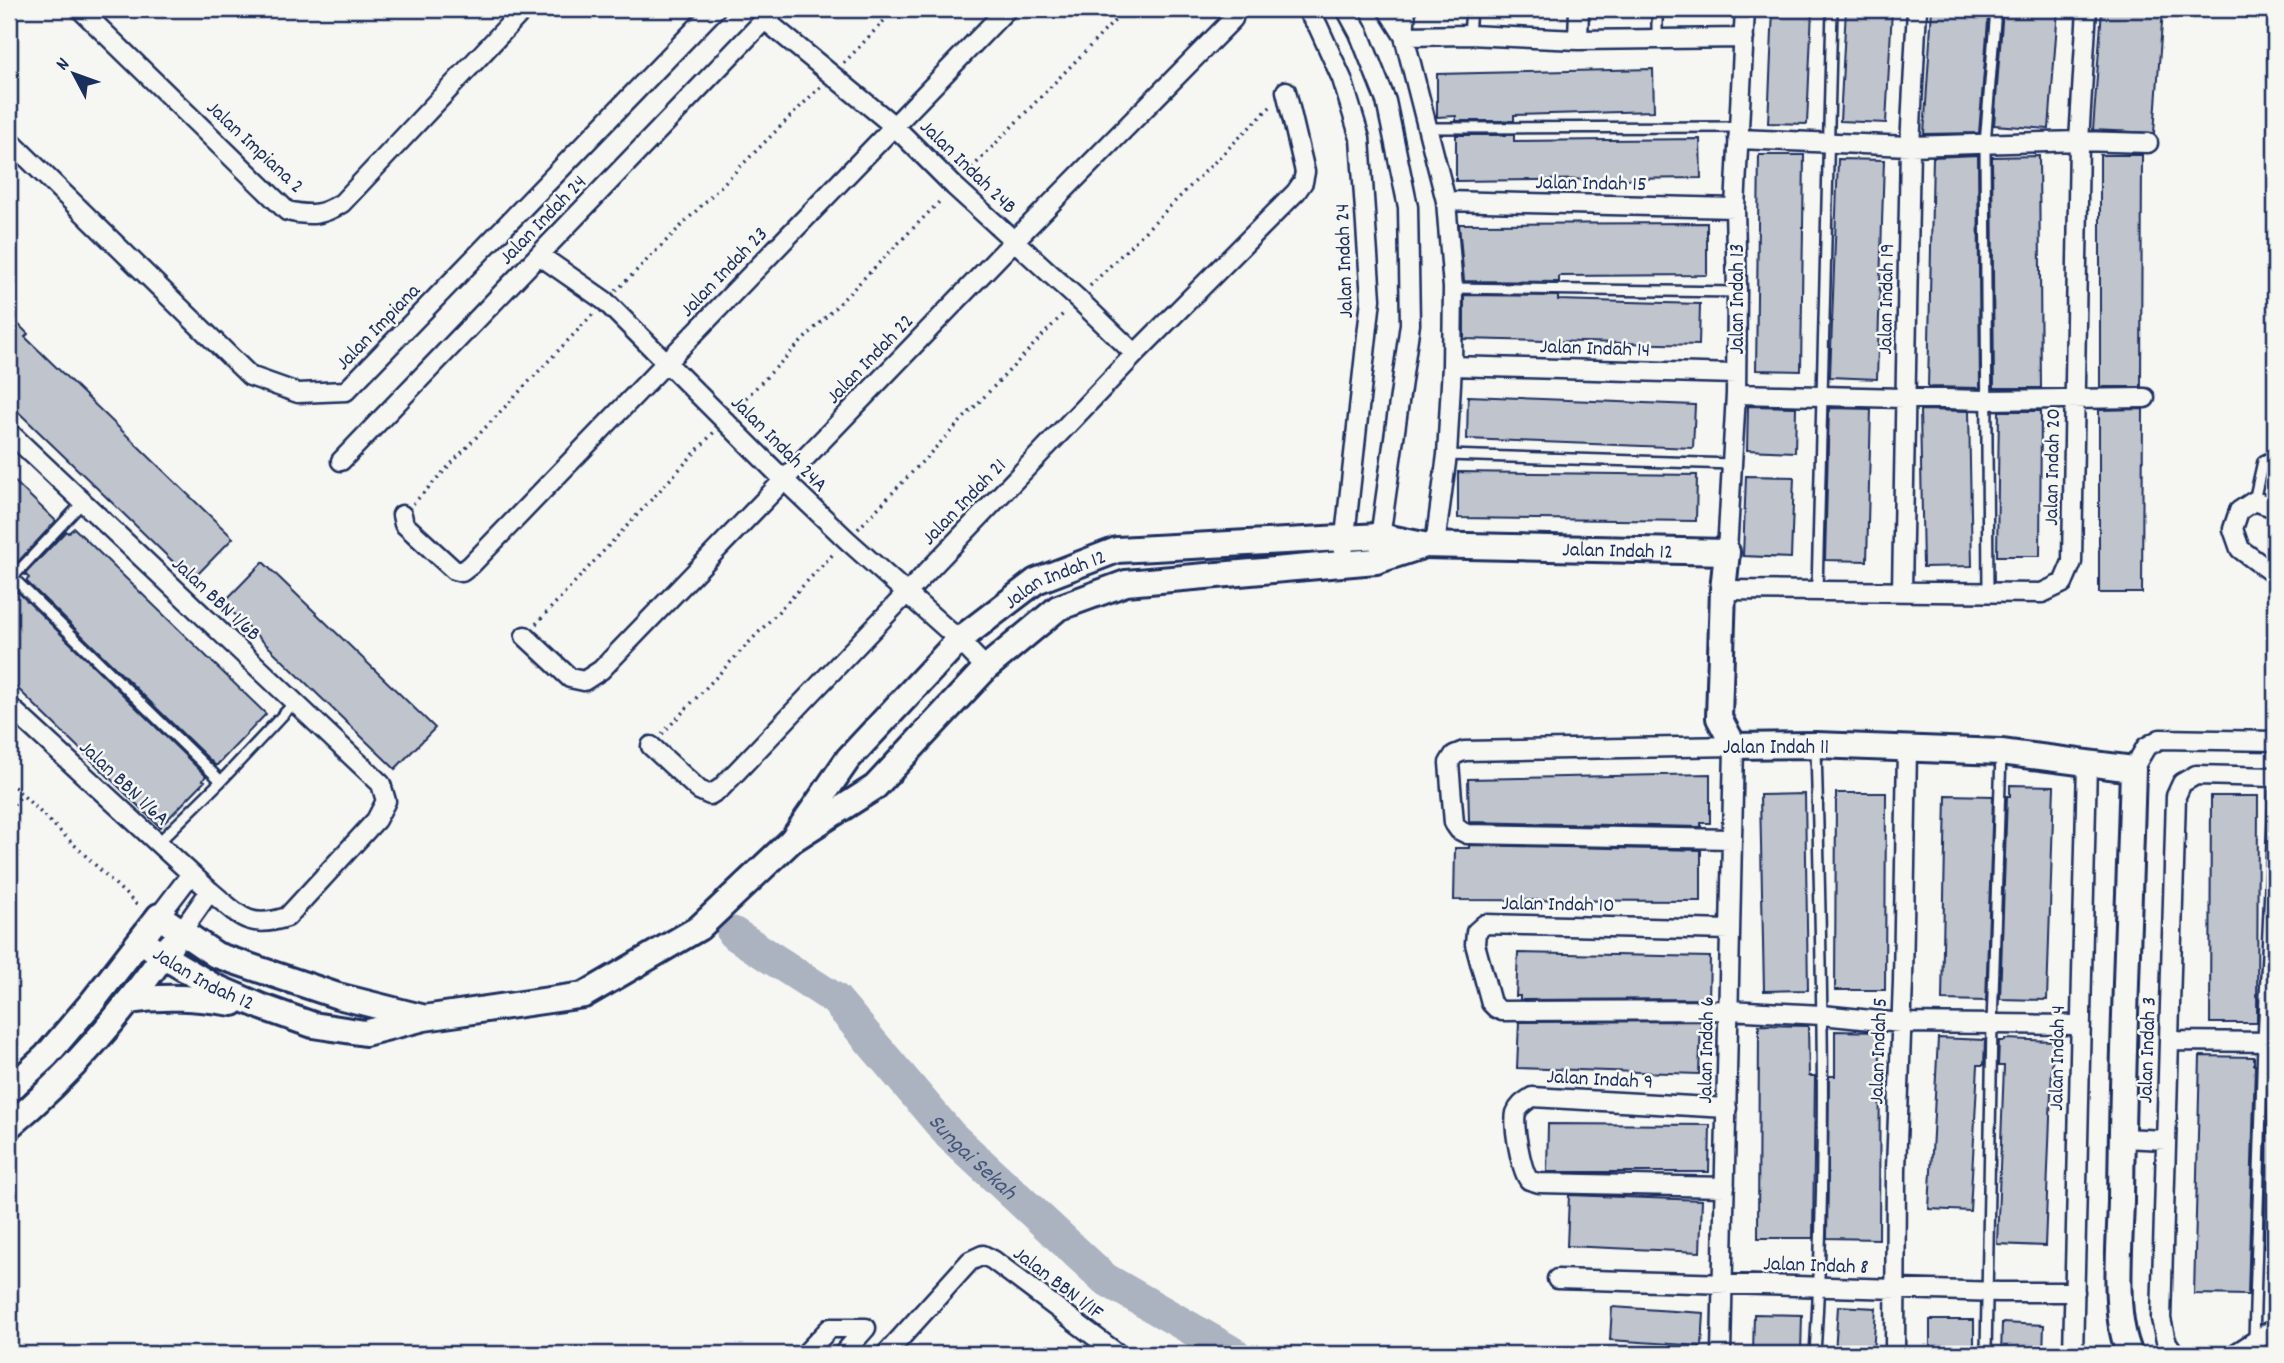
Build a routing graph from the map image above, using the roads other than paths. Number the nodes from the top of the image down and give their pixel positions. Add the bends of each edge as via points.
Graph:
1 (80, 9) edge
2 (524, 9) edge
3 (715, 9) edge
4 (1007, 9) edge
5 (1235, 9) edge
6 (1306, 9) edge
7 (1346, 9) edge
8 (1387, 9) edge
9 (1406, 9) edge
10 (1471, 9) edge
11 (1579, 9) edge
12 (1657, 9) edge
13 (1745, 9) edge
14 (1832, 9) edge
15 (1916, 9) edge
16 (1997, 9) edge
17 (2087, 9) edge
18 (770, 14) edge
19 (1469, 35) junction
20 (1404, 36) junction
21 (1657, 38) junction
22 (1744, 38) junction
23 (1578, 40) junction
24 (1286, 91) road end
25 (894, 126) junction
26 (1429, 128) junction
27 (1738, 133) junction
28 (9, 140) edge
29 (2079, 141) junction
30 (1828, 142) junction
31 (2148, 143) dead end
32 (1985, 144) junction
33 (1910, 146) junction
34 (1446, 201) junction
35 (1735, 208) junction
36 (1014, 241) junction
37 (539, 255) junction
38 (1453, 288) junction
39 (1737, 292) junction
40 (1135, 354) junction
41 (667, 362) junction
42 (1452, 366) junction
43 (1735, 374) junction
44 (1736, 394) junction
45 (1821, 397) junction
46 (2145, 398) dead end
47 (1906, 399) junction
48 (1985, 400) junction
49 (2075, 400) junction
50 (9, 432) edge
51 (2275, 454) edge
52 (1447, 455) junction
53 (341, 461) dead end
54 (1734, 464) junction
55 (784, 480) junction
56 (83, 502) junction
57 (2254, 502) junction
58 (2275, 508) edge
59 (402, 515) road end
60 (1380, 536) junction
61 (1345, 538) junction
62 (1429, 545) junction
63 (1727, 552) junction
64 (1376, 561) junction
65 (1342, 564) junction
66 (2275, 575) edge
67 (10, 578) edge
68 (1723, 590) junction
69 (1902, 591) junction
70 (1817, 592) junction
71 (1988, 593) junction
72 (906, 594) junction
73 (525, 636) dead end
74 (959, 640) junction
75 (986, 668) junction
76 (295, 702) junction
77 (9, 706) edge
78 (2275, 741) edge
79 (651, 746) road end
80 (1734, 746) junction
81 (1816, 746) junction
82 (1907, 749) junction
83 (2001, 752) junction
84 (2087, 762) junction
85 (2133, 769) junction
86 (2275, 777) edge
87 (221, 781) junction
88 (386, 801) joint
89 (1732, 839) junction
90 (792, 840) junction
91 (158, 843) junction
92 (191, 874) junction
93 (210, 891) junction
94 (152, 925) junction
95 (1731, 930) junction
96 (181, 932) junction
97 (163, 956) junction
98 (130, 1001) junction
99 (262, 1007) junction
100 (1728, 1010) junction
101 (1822, 1015) junction
102 (424, 1018) junction
103 (1901, 1023) junction
104 (1992, 1025) junction
105 (2079, 1025) junction
106 (2169, 1041) junction
107 (2269, 1042) edge
108 (9, 1090) edge
109 (1727, 1108) junction
110 (9, 1126) edge
111 (2122, 1138) junction
112 (2166, 1140) junction
113 (1725, 1187) junction
114 (1557, 1279) dead end
115 (1723, 1283) junction
116 (1820, 1286) junction
117 (1896, 1289) junction
118 (1988, 1292) junction
119 (2075, 1292) junction
120 (866, 1328) junction
121 (2275, 1328) edge
122 (2254, 1342) junction
123 (805, 1354) edge
124 (843, 1354) edge
125 (888, 1354) edge
126 (1118, 1354) edge
127 (1721, 1354) edge
128 (1815, 1354) edge
129 (1895, 1354) edge
130 (1986, 1354) edge
131 (2074, 1354) edge
132 (2130, 1354) edge
133 (2175, 1354) edge
134 (2235, 1354) edge

1 - 2 street, Jalan Impiana 2 via 287,211 308,216 342,203
3 - 28 street, Jalan Impiana via 346,391 298,393 250,376
4 - 25 street, Jalan Indah 23
5 - 36 street, Jalan Indah 22 via 1233,19
6 - 61 street, Jalan Indah 24 via 1342,79 1360,138 1371,299
7 - 60 street via 1386,101 1408,208 1410,324
8 - 20 street
9 - 20 street
10 - 19 lane
11 - 23 street
12 - 21 lane
13 - 22 street, Jalan Indah 13
14 - 30 lane
15 - 33 street, Jalan Indah 19
16 - 32 lane
17 - 29 street, Jalan Indah 20
18 - 25 street, Jalan Indah 24B
18 - 37 street, Jalan Indah 24
19 - 20 street
19 - 23 street
20 - 26 street
21 - 22 street
21 - 23 street
22 - 27 street, Jalan Indah 13
24 - 40 street, Jalan Indah 21 via 1305,172 1303,182
25 - 36 street, Jalan Indah 24B
25 - 41 street, Jalan Indah 23
26 - 27 lane
26 - 34 street
27 - 30 street
27 - 35 street, Jalan Indah 13
29 - 31 street
29 - 32 street
29 - 49 street, Jalan Indah 20
30 - 33 street
30 - 45 lane
32 - 33 street
32 - 48 lane
33 - 47 street, Jalan Indah 19
34 - 35 street, Jalan Indah 15
34 - 38 street
35 - 39 street, Jalan Indah 13
36 - 40 street, Jalan Indah 24B
36 - 55 street, Jalan Indah 22
37 - 41 street, Jalan Indah 24A via 605,301
37 - 53 street, Jalan Indah 24
38 - 39 lane
38 - 42 street
39 - 43 street, Jalan Indah 13
40 - 72 street, Jalan Indah 21
41 - 55 street, Jalan Indah 24A
41 - 59 street, Jalan Indah 23 via 462,572 454,570 404,524
42 - 43 street, Jalan Indah 14
42 - 52 street
43 - 44 street, Jalan Indah 13
44 - 45 street
44 - 54 street, Jalan Indah 13
45 - 47 street
45 - 70 lane
46 - 49 street
47 - 48 street
47 - 69 street, Jalan Indah 19
48 - 49 street
48 - 71 lane
49 - 71 street, Jalan Indah 20 via 2072,562 2063,583 2042,593
50 - 56 street, Jalan BBN 1/6B
51 - 57 lane via 2263,461
52 - 54 lane
52 - 62 street
54 - 63 street, Jalan Indah 13
55 - 72 street, Jalan Indah 24A
55 - 73 street, Jalan Indah 22 via 601,670 584,681 570,678
56 - 67 lane
56 - 76 street, Jalan BBN 1/6B
57 - 58 street
57 - 66 street via 2239,511 2233,529 2240,549
60 - 61 street, Jalan Indah 12
60 - 62 street, Jalan Indah 12
60 - 64 street
61 - 65 street, Jalan Indah 24
61 - 74 street, Jalan Indah 12 via 1117,550 1036,581
62 - 63 street, Jalan Indah 12
62 - 64 street, Jalan Indah 12
63 - 68 street, Jalan Indah 13
64 - 65 street, Jalan Indah 12
65 - 75 street, Jalan Indah 12 via 1126,583 1058,608
67 - 87 lane
68 - 70 street, Jalan Indah 20
68 - 80 street, Jalan Indah 13 via 1719,718
69 - 70 street, Jalan Indah 20
69 - 71 street, Jalan Indah 20
72 - 74 street, Jalan Indah 24A
72 - 79 street, Jalan Indah 21 via 710,795
74 - 75 street, Jalan Indah 24A
74 - 90 street, Jalan Indah 12 via 848,759
75 - 90 street, Jalan Indah 12 via 875,787
76 - 87 lane
76 - 88 street, Jalan BBN 1/6B via 381,784
77 - 91 street, Jalan BBN 1/6A
78 - 85 street via 2160,739 2146,747
80 - 81 street, Jalan Indah 11
80 - 89 street, Jalan Indah 6
80 - 89 street, Jalan Indah 11 via 1464,751 1454,755 1449,764 1454,823 1467,834
81 - 82 street, Jalan Indah 11
81 - 101 lane
82 - 83 street, Jalan Indah 11
82 - 103 street, Jalan Indah 5
83 - 84 street, Jalan Indah 11
83 - 104 lane
84 - 85 street, Jalan Indah 11
84 - 105 street, Jalan Indah 4
85 - 111 street
86 - 106 street, Jalan Indah 3 via 2196,775 2182,783 2176,796
86 - 107 lane
87 - 91 lane
88 - 93 street, Jalan BBN 1/6A via 376,820 287,916 267,924 245,919
89 - 95 street, Jalan Indah 6
90 - 102 street, Jalan Indah 12 via 699,928 584,996
91 - 92 street, Jalan BBN 1/6A
92 - 93 street, Jalan BBN 1/6A
92 - 94 street
93 - 96 street
94 - 96 street, Jalan Indah 12
94 - 97 street, Jalan Indah 12
94 - 108 street, Jalan Indah 12 via 46,1056
95 - 100 street, Jalan Indah 6
95 - 100 street, Jalan Indah 10 via 1485,924 1476,932 1475,944 1491,1003 1502,1011
96 - 97 street
96 - 102 street, Jalan Indah 12 via 216,955 338,996
97 - 98 street
97 - 99 street, Jalan Indah 12 via 213,986
98 - 99 street via 192,997
98 - 110 street via 67,1075
99 - 102 street, Jalan Indah 12 via 313,1025 365,1033
100 - 101 street
100 - 109 street, Jalan Indah 6
101 - 103 street
101 - 116 lane
103 - 104 street
103 - 117 street, Jalan Indah 5
104 - 105 street
104 - 118 lane
105 - 119 street, Jalan Indah 4
106 - 107 street
106 - 112 street, Jalan Indah 3
107 - 122 lane
109 - 113 street, Jalan Indah 6
109 - 113 street, Jalan Indah 9 via 1532,1097 1520,1105 1515,1116 1528,1180
111 - 112 street
111 - 132 street via 2119,1298 2123,1339
112 - 133 street, Jalan Indah 3 via 2161,1319 2166,1341
113 - 115 street, Jalan Indah 6
114 - 115 street, Jalan Indah 8
115 - 116 street, Jalan Indah 8
115 - 127 street, Jalan Indah 6
116 - 117 street, Jalan Indah 8
116 - 128 lane
117 - 118 street, Jalan Indah 8
117 - 129 street, Jalan Indah 5
118 - 119 street, Jalan Indah 8
118 - 130 lane
119 - 131 street, Jalan Indah 4
120 - 123 street via 830,1328
120 - 124 street
120 - 125 street
121 - 122 street
122 - 134 street
125 - 126 street, Jalan BBN 1/1F via 970,1261 983,1255

